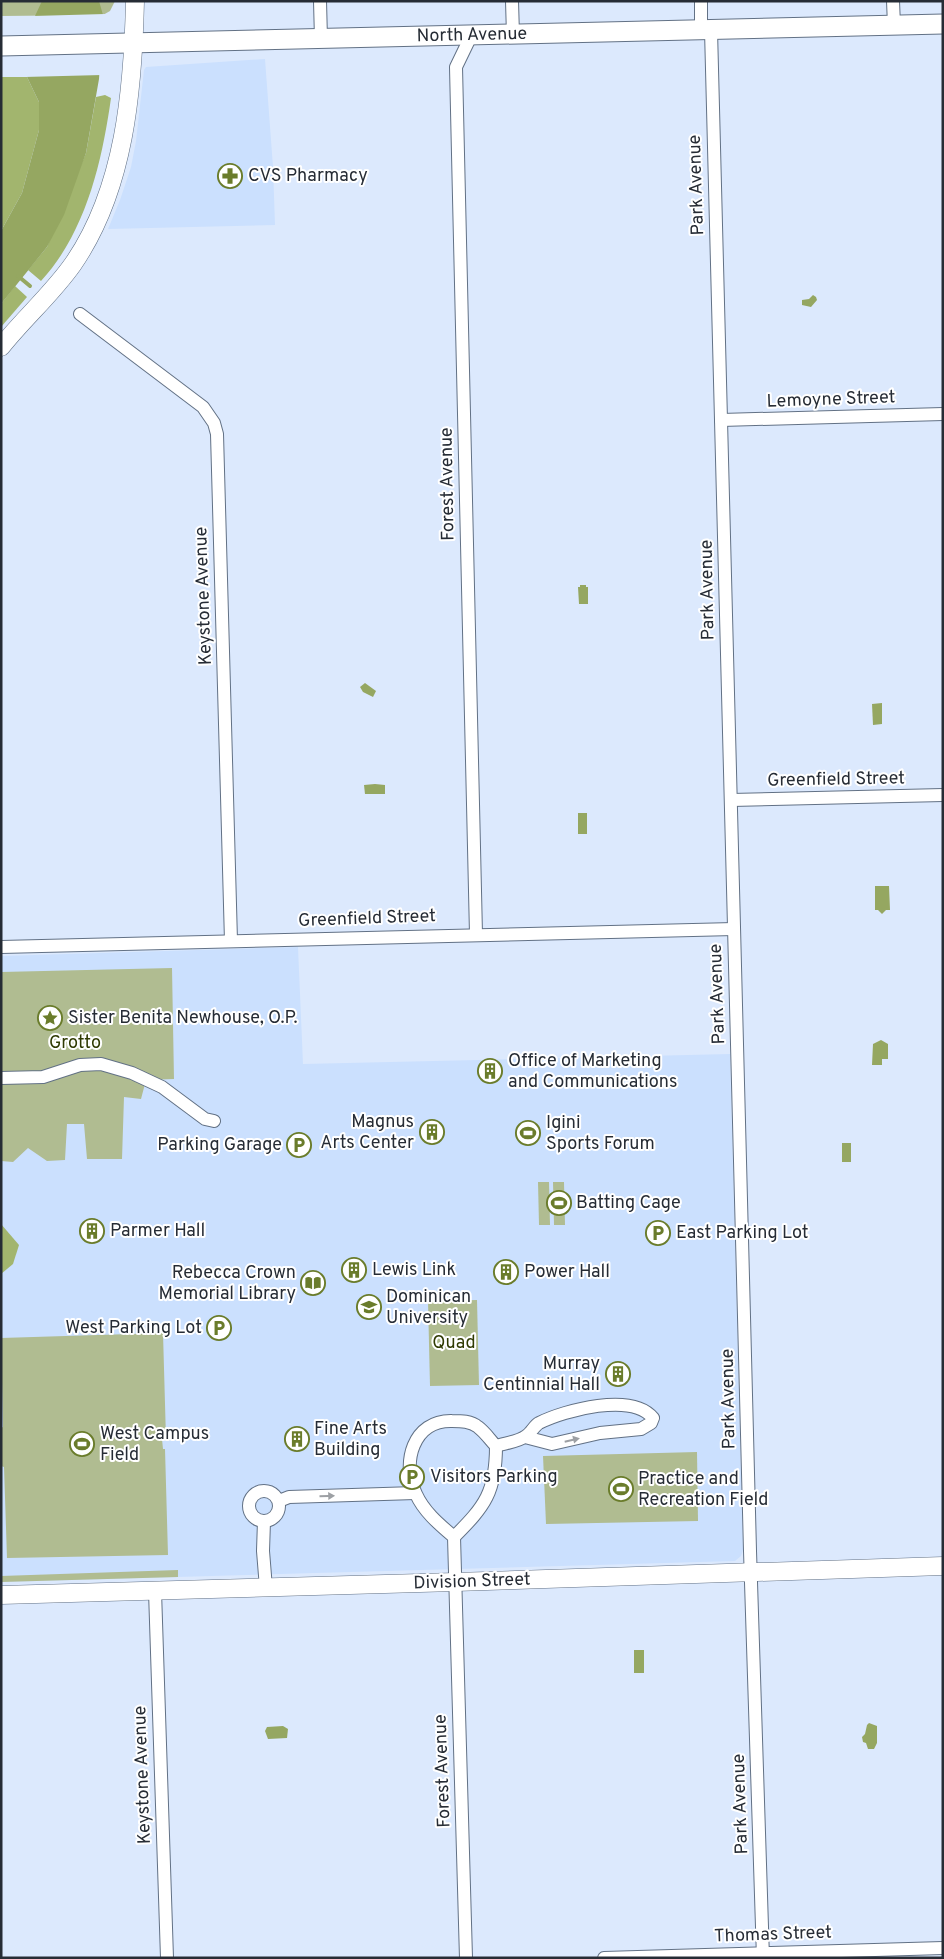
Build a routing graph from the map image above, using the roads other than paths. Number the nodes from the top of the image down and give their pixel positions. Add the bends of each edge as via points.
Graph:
1 (135, 1) edge
2 (320, 1) edge
3 (512, 1) edge
4 (701, 1) edge
5 (894, 1) edge
6 (943, 24) edge
7 (894, 25) junction
8 (706, 30) junction
9 (513, 35) junction
10 (470, 36) junction
11 (321, 39) junction
12 (133, 42) junction
13 (1, 46) edge
14 (80, 314) dead end
15 (1, 347) edge
16 (943, 414) edge
17 (721, 420) junction
18 (943, 795) edge
19 (731, 800) junction
20 (734, 928) junction
21 (476, 934) junction
22 (231, 941) junction
23 (1, 947) edge
24 (1, 1078) edge
25 (214, 1121) dead end
26 (525, 1437) junction
27 (496, 1446) junction
28 (415, 1493) junction
29 (279, 1501) junction
30 (264, 1521) junction
31 (454, 1537) junction
32 (943, 1566) edge
33 (751, 1571) junction
34 (455, 1582) junction
35 (266, 1588) junction
36 (155, 1591) junction
37 (1, 1595) edge
38 (943, 1948) edge
39 (763, 1955) edge
40 (166, 1958) edge
41 (466, 1958) edge
42 (604, 1958) edge

1 - 12 street
2 - 11 street
3 - 9 street
4 - 8 street, Park Avenue
5 - 7 street
6 - 7 main road, North Avenue
7 - 8 main road, North Avenue
8 - 9 main road, North Avenue
8 - 17 street, Park Avenue
9 - 10 main road, North Avenue
10 - 11 main road, North Avenue
10 - 21 street, Forest Avenue via 456,67
11 - 12 main road, North Avenue
12 - 13 main road, North Avenue
12 - 15 street via 127,115 116,170 99,214 75,262
14 - 22 street, Keystone Avenue via 203,407 214,423
16 - 17 street, Lemoyne Street
17 - 19 street, Park Avenue
18 - 19 street, Greenfield Street
19 - 20 street, Park Avenue
20 - 21 street, Greenfield Street
20 - 33 street, Park Avenue
21 - 22 street, Greenfield Street
22 - 23 street, Greenfield Street
24 - 25 street via 43,1077 80,1065 101,1064 132,1073 162,1087 205,1119
26 -> 26 street via 552,1444 600,1433 641,1429 653,1418 647,1411 619,1404 573,1410 537,1424
26 - 27 street
27 - 28 street via 477,1426 464,1421 444,1421 428,1426 414,1442 410,1461
27 - 31 street via 492,1489 478,1512
29 -> 28 street via 289,1497
28 - 31 street via 437,1522
29 - 30 street via 276,1515
29 - 30 street via 273,1493 264,1490 251,1496 248,1506 251,1514
30 - 35 street
31 - 34 street, Forest Avenue
32 - 33 street, Division Street
33 - 34 street, Division Street
33 - 39 street, Park Avenue
34 - 35 street, Division Street
34 - 41 street, Forest Avenue
35 - 36 street, Division Street
36 - 37 street, Division Street
36 - 40 street, Keystone Avenue
38 - 39 street, Thomas Street
39 - 42 street, Thomas Street

